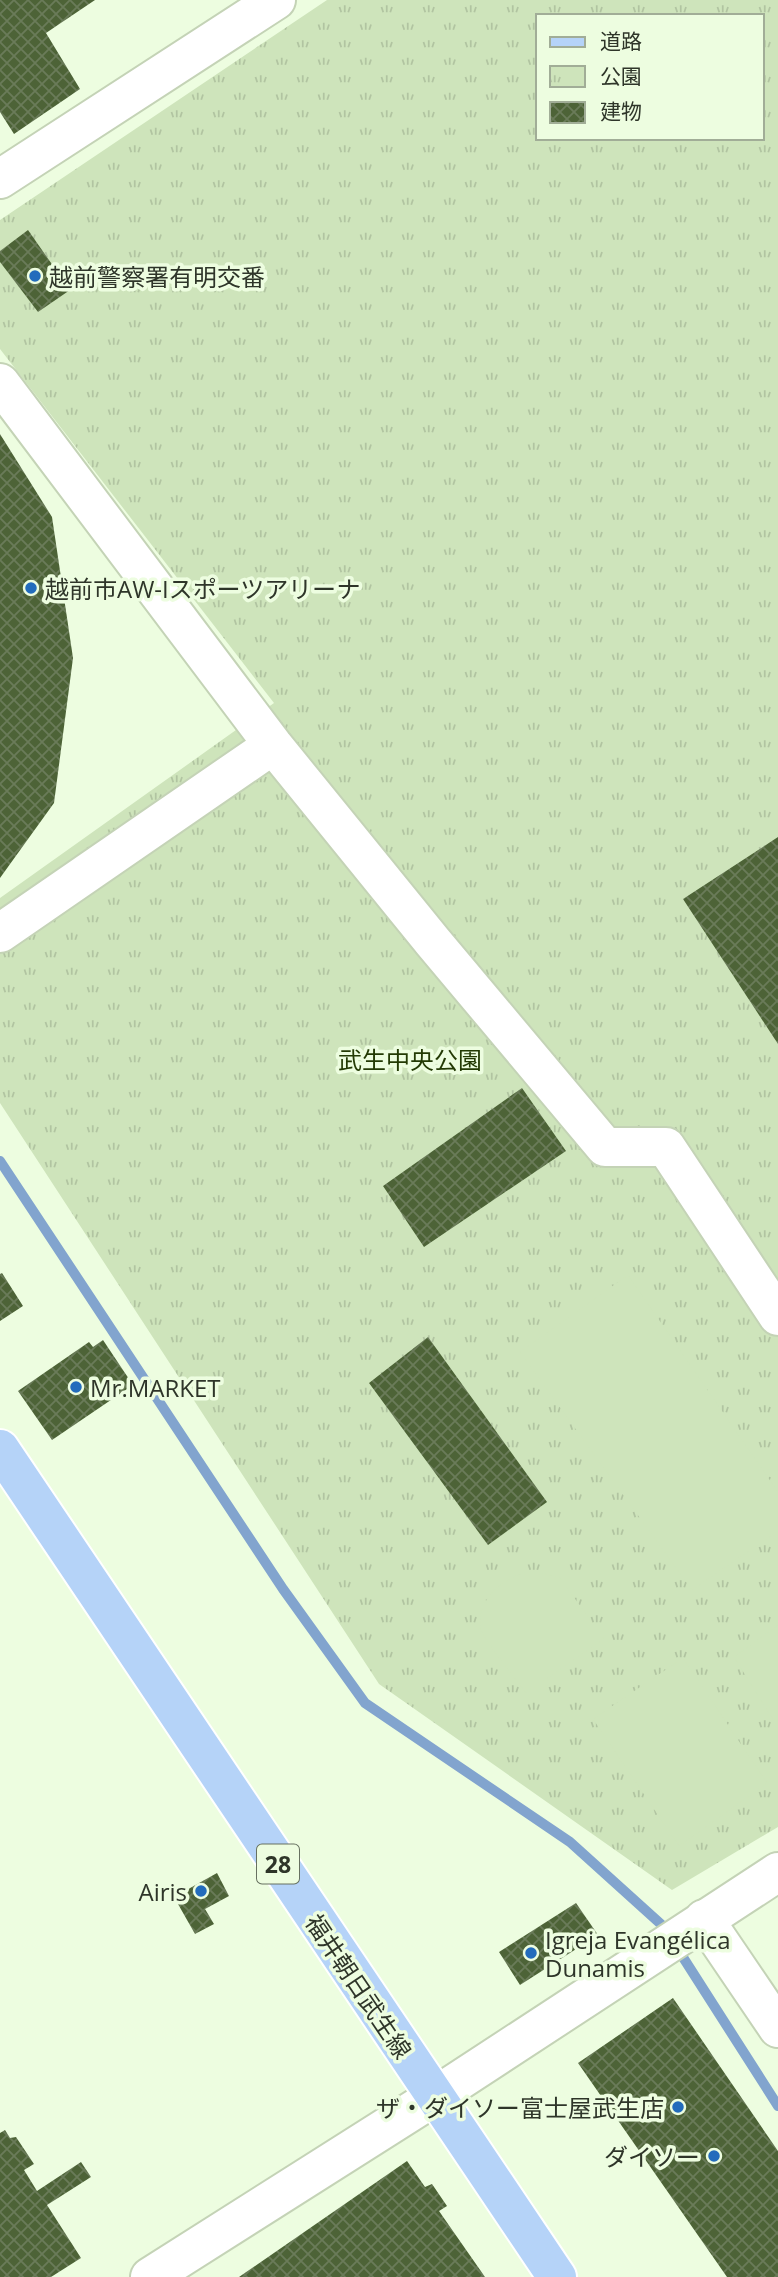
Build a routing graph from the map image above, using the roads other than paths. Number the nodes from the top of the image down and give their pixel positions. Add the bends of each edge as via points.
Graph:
1 (276, 0) edge
2 (0, 179) edge
3 (0, 383) edge
4 (272, 745) junction
5 (0, 933) edge
6 (778, 1316) edge
7 (0, 1449) edge
8 (778, 1872) edge
9 (704, 1919) junction
10 (778, 2028) edge
11 (434, 2097) junction
12 (150, 2277) edge
13 (557, 2277) edge

1 - 2 street
3 - 4 street
4 - 5 street
4 - 6 street via 605,1147 666,1147
7 - 11 main road, 福井朝日武生線 / 28
8 - 9 street
9 - 10 street
9 - 11 street
11 - 12 street
11 - 13 main road, 福井朝日武生線 / 28

